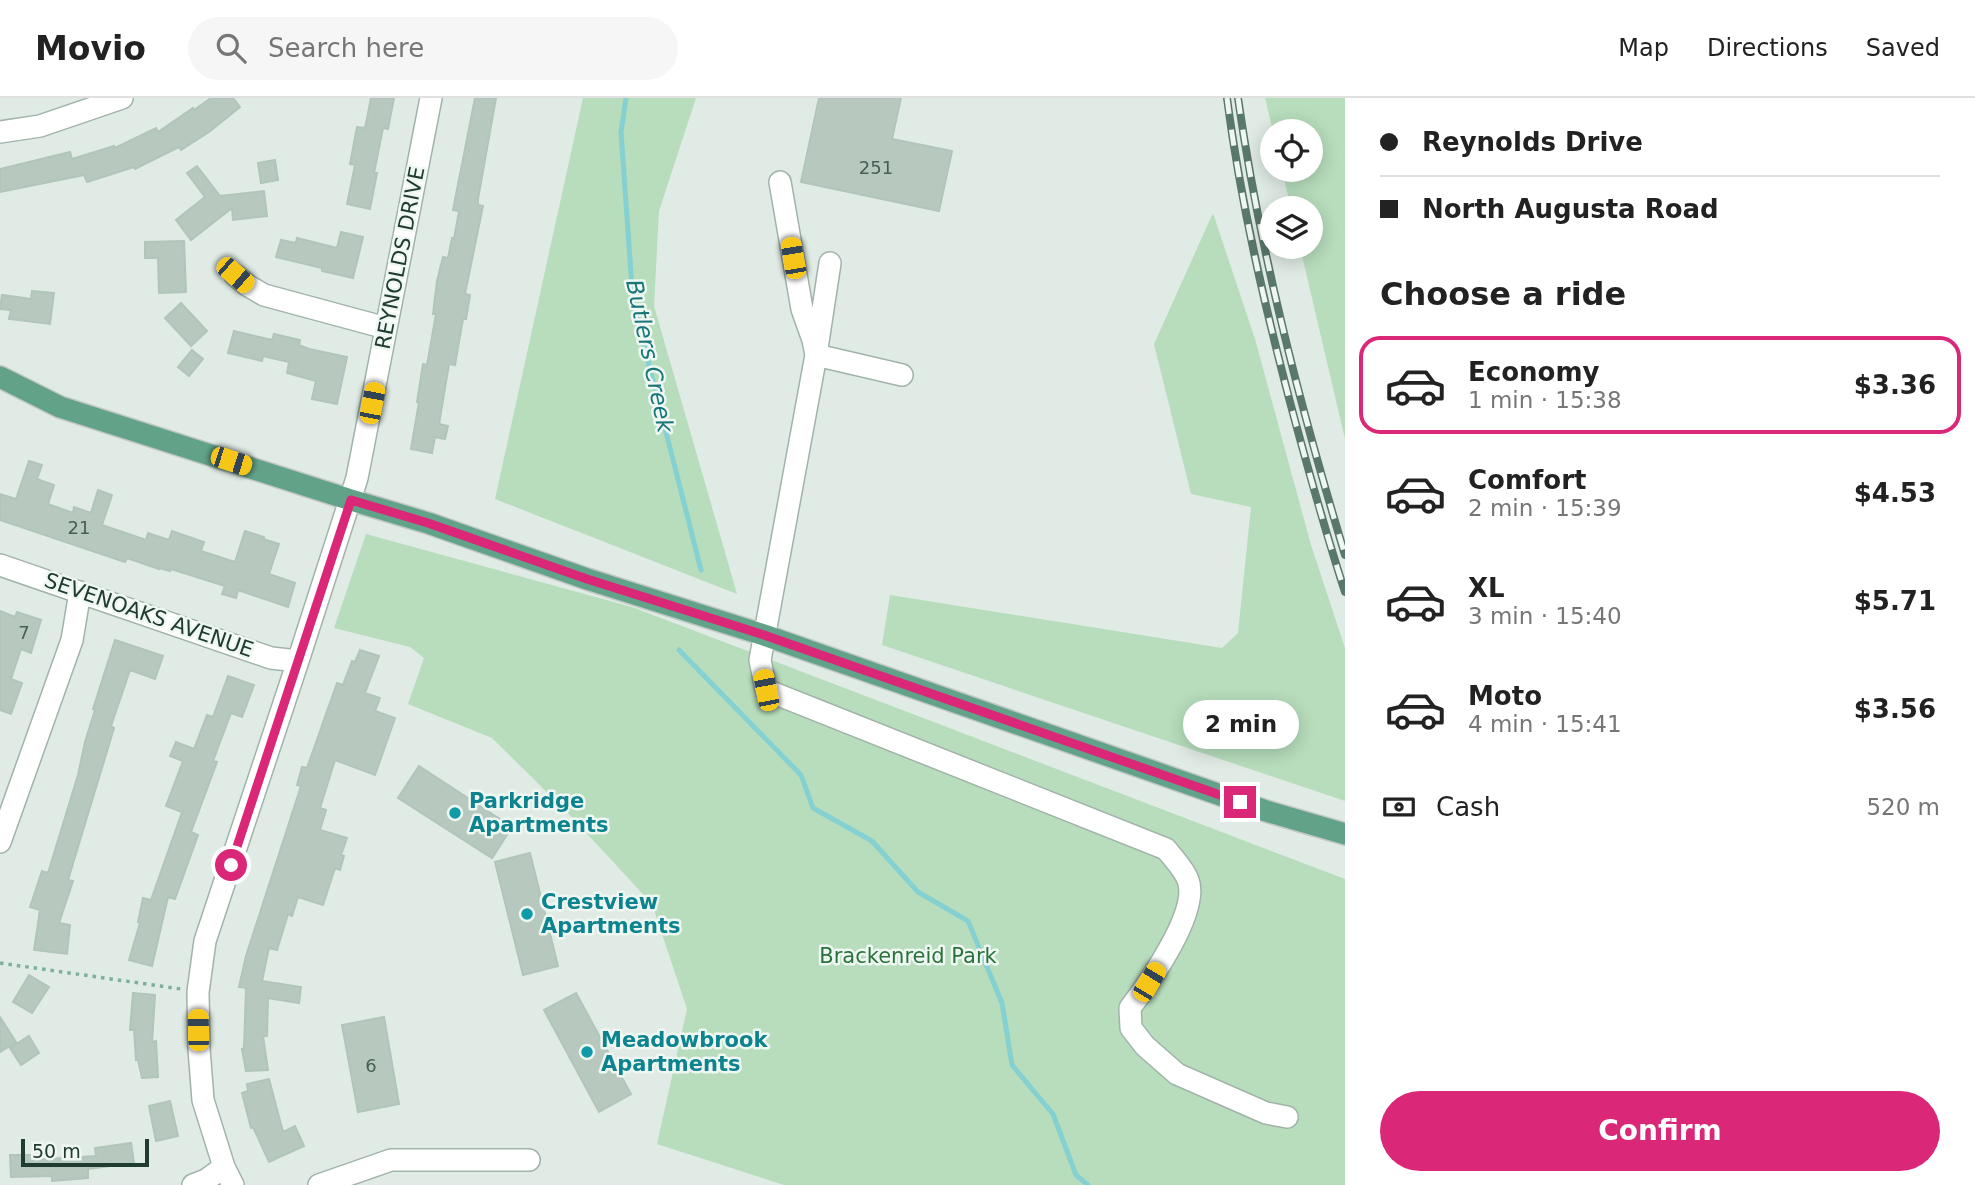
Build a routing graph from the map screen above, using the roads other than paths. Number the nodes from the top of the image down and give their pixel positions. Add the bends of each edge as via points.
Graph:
1 (122, 98) edge
2 (431, 98) edge
3 (0, 132) edge
4 (780, 182) dead end
5 (830, 263) dead end
6 (235, 275) dead end
7 (386, 328) junction
8 (816, 355) junction
9 (902, 375) dead end
10 (0, 377) edge
11 (351, 500) junction
12 (0, 565) edge
13 (80, 592) junction
14 (764, 635) junction
15 (299, 661) junction
16 (1345, 834) edge
17 (0, 842) edge
18 (1287, 1117) dead end
19 (529, 1160) dead end
20 (228, 1176) edge
21 (193, 1185) edge
22 (319, 1185) edge

1 - 3 street via 40,126
2 - 7 street, REYNOLDS DRIVE
4 - 8 street via 802,309
5 - 8 street
6 - 7 street via 264,295
7 - 11 street, REYNOLDS DRIVE
8 - 9 street
8 - 14 street
10 - 11 main road via 60,407
11 - 14 main road
11 - 15 street, REYNOLDS DRIVE
12 - 13 street, SEVENOAKS AVENUE
13 - 15 street, SEVENOAKS AVENUE via 271,658
13 - 17 street via 72,640
14 - 16 main road via 1266,811
14 - 18 street via 760,660 766,690 1166,849 1188,879 1191,896 1172,943 1130,1008 1132,1028 1177,1074 1266,1113
15 - 20 street, REYNOLDS DRIVE via 205,941 198,992 203,1100
19 - 22 street via 391,1160
20 - 21 street

